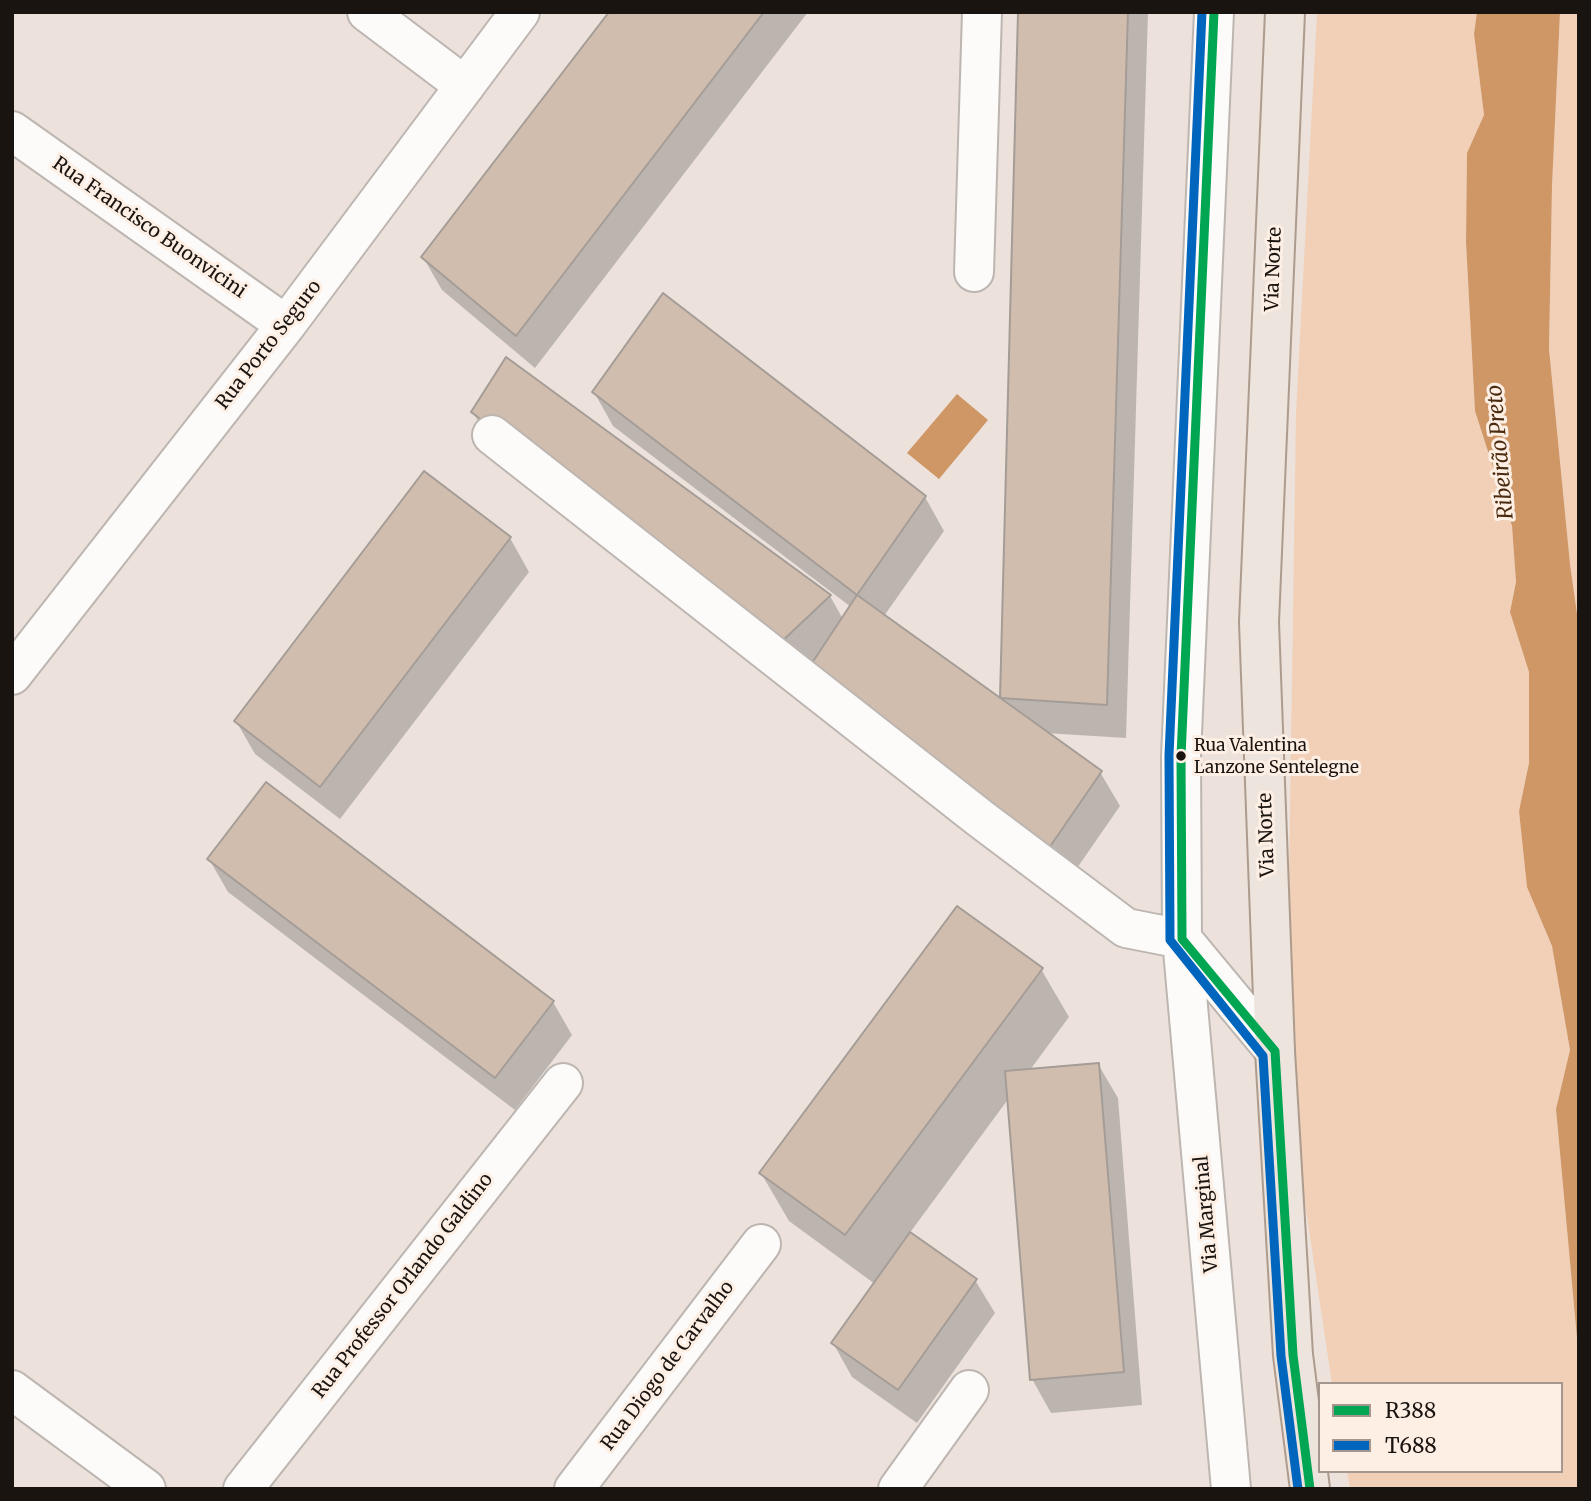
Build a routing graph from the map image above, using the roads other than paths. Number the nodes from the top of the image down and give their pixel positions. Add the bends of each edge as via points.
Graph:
1 (367, 12) edge
2 (520, 12) edge
3 (982, 12) edge
4 (1214, 12) edge
5 (1284, 12) edge
6 (465, 86) junction
7 (12, 131) edge
8 (974, 272) dead end
9 (286, 325) junction
10 (492, 435) dead end
11 (19, 652) edge
12 (1182, 939) junction
13 (1275, 1051) junction
14 (563, 1083) dead end
15 (761, 1244) dead end
16 (12, 1390) edge
17 (969, 1390) dead end
18 (146, 1489) edge
19 (243, 1489) edge
20 (574, 1489) edge
21 (898, 1489) edge
22 (1231, 1489) edge
23 (1310, 1489) edge

1 - 6 street
2 - 6 street, Rua Porto Seguro
3 - 8 street
4 - 12 street via 1181,756
5 - 13 main road, Via Norte via 1259,622
6 - 9 street, Rua Porto Seguro
7 - 9 street, Rua Francisco Buonvicini
9 - 11 street, Rua Porto Seguro
10 - 12 street via 1126,928
12 - 13 street
12 - 22 street, Via Marginal
13 - 23 main road, Via Norte via 1293,1355
14 - 19 street, Rua Professor Orlando Galdino
15 - 20 street, Rua Diogo de Carvalho
16 - 18 street
17 - 21 street

